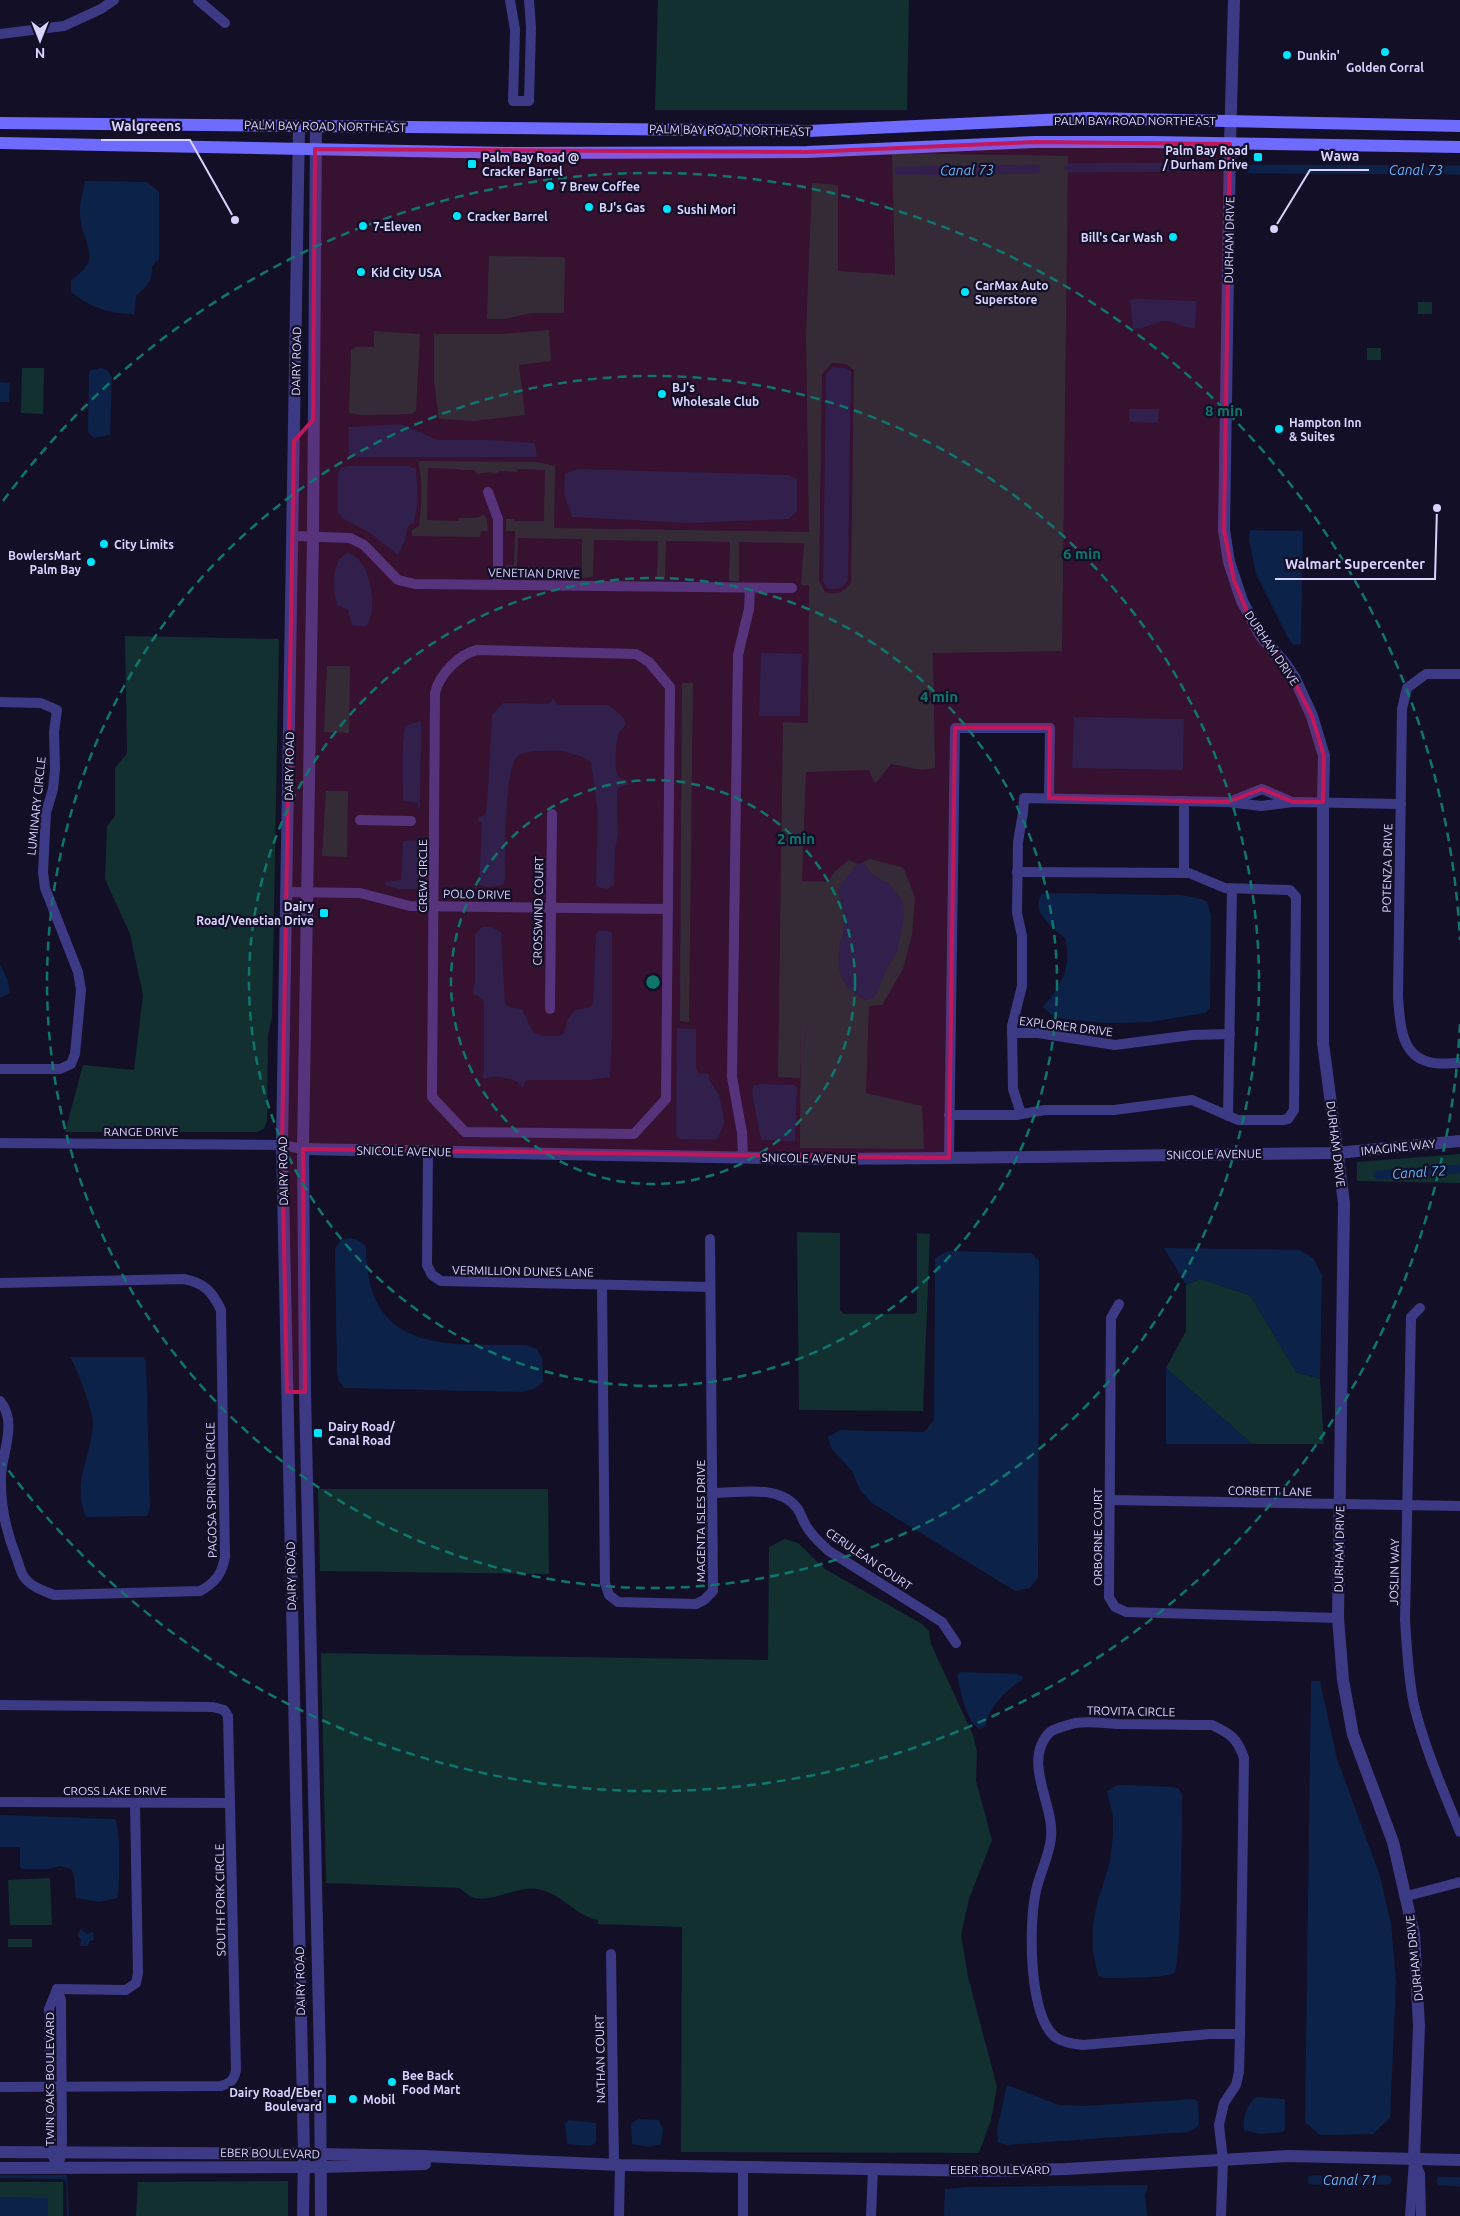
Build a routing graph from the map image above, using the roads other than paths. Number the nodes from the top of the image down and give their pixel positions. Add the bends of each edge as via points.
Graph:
1 (114, 0) edge
2 (198, 0) edge
3 (510, 0) edge
4 (529, 0) edge
5 (1234, 0) edge
6 (226, 23) dead end
7 (0, 34) edge
8 (1231, 121) junction
9 (0, 124) edge
10 (299, 126) junction
11 (316, 126) junction
12 (1460, 126) edge
13 (808, 131) junction
14 (0, 143) edge
15 (1230, 144) junction
16 (1460, 147) edge
17 (298, 148) junction
18 (315, 149) junction
19 (807, 152) junction
20 (313, 398) junction
21 (295, 420) junction
22 (313, 420) junction
23 (294, 440) junction
24 (488, 492) dead end
25 (293, 536) junction
26 (312, 536) junction
27 (498, 585) junction
28 (750, 588) junction
29 (792, 588) dead end
30 (1460, 674) edge
31 (0, 702) edge
32 (1049, 798) junction
33 (1184, 801) junction
34 (1228, 802) junction
35 (1293, 802) junction
36 (1322, 802) junction
37 (1401, 804) junction
38 (552, 814) dead end
39 (360, 820) dead end
40 (411, 821) dead end
41 (1017, 872) junction
42 (1184, 873) junction
43 (1232, 889) junction
44 (286, 892) junction
45 (307, 892) junction
46 (435, 906) junction
47 (551, 908) junction
48 (668, 909) junction
49 (550, 1009) dead end
50 (1012, 1033) junction
51 (1230, 1034) junction
52 (1460, 1063) edge
53 (0, 1069) edge
54 (1021, 1114) junction
55 (949, 1115) junction
56 (1228, 1116) junction
57 (1460, 1141) edge
58 (0, 1143) edge
59 (282, 1145) junction
60 (303, 1148) junction
61 (428, 1151) junction
62 (1337, 1153) junction
63 (743, 1158) junction
64 (948, 1158) junction
65 (710, 1239) dead end
66 (0, 1283) edge
67 (602, 1285) junction
68 (710, 1287) junction
69 (1119, 1304) dead end
70 (1420, 1308) dead end
71 (287, 1392) junction
72 (305, 1392) junction
73 (0, 1402) edge
74 (713, 1493) junction
75 (1110, 1500) junction
76 (1340, 1505) junction
77 (1408, 1506) junction
78 (1460, 1506) edge
79 (1338, 1618) junction
80 (956, 1643) dead end
81 (292, 1651) junction
82 (312, 1651) junction
83 (0, 1705) edge
84 (0, 1802) edge
85 (135, 1803) junction
86 (230, 1803) junction
87 (1460, 1832) edge
88 (1460, 1882) edge
89 (1407, 1896) junction
90 (611, 1954) dead end
91 (56, 1988) junction
92 (1240, 2034) junction
93 (0, 2087) edge
94 (50, 2087) junction
95 (62, 2088) junction
96 (0, 2152) edge
97 (56, 2152) junction
98 (304, 2154) junction
99 (321, 2154) junction
100 (1414, 2159) junction
101 (1223, 2160) junction
102 (1460, 2160) edge
103 (540, 2162) junction
104 (617, 2165) junction
105 (304, 2167) junction
106 (322, 2167) junction
107 (743, 2167) junction
108 (0, 2168) edge
109 (58, 2168) junction
110 (873, 2169) junction
111 (303, 2216) edge
112 (321, 2216) edge
113 (619, 2216) edge
114 (743, 2216) edge
115 (871, 2216) edge
116 (1221, 2216) edge
117 (1410, 2216) edge
118 (1421, 2216) edge

1 - 7 street via 64,26
2 - 6 street
3 - 4 street via 515,30 513,100 529,101
5 - 8 street, DURHAM DRIVE
8 - 12 main road, PALM BAY ROAD NORTHEAST
8 - 13 main road, PALM BAY ROAD NORTHEAST via 1088,118
8 - 15 street, DURHAM DRIVE
9 - 10 main road, PALM BAY ROAD NORTHEAST
10 - 11 main road, PALM BAY ROAD NORTHEAST
10 - 17 street, DAIRY ROAD
11 - 13 main road, PALM BAY ROAD NORTHEAST
11 - 18 street, DAIRY ROAD
13 - 19 main road
14 - 17 main road, PALM BAY ROAD NORTHEAST
15 - 16 main road, PALM BAY ROAD NORTHEAST
15 - 19 main road, PALM BAY ROAD NORTHEAST via 1034,142
15 - 36 street, DURHAM DRIVE via 1225,538 1234,580 1251,620 1295,679 1312,716 1324,756
17 - 18 main road, PALM BAY ROAD NORTHEAST
17 - 21 street, DAIRY ROAD
18 - 19 main road, PALM BAY ROAD NORTHEAST via 516,153
18 - 20 street, DAIRY ROAD
20 - 21 street
20 - 22 street, DAIRY ROAD
21 - 23 street, DAIRY ROAD
22 - 23 street
22 - 26 street, DAIRY ROAD
23 - 25 street, DAIRY ROAD
24 - 27 street via 498,518
25 - 26 street, VENETIAN DRIVE
25 - 44 street, DAIRY ROAD
26 - 27 street, VENETIAN DRIVE via 350,538 364,545 398,580 415,584
26 - 45 street, DAIRY ROAD
27 - 28 street, VENETIAN DRIVE
28 - 29 street, VENETIAN DRIVE
28 - 63 street via 749,609 738,655 732,1077
30 - 37 street, POTENZA DRIVE via 1426,674 1407,688 1402,709
31 - 53 street, LUMINARY CIRCLE via 41,703 57,710 55,770 46,813 43,872 45,888 78,972 81,990 75,1054 71,1064 60,1069
32 - 33 street
32 - 41 street, EXPLORER DRIVE via 1024,798
32 - 55 street via 1050,728 955,728
33 - 34 street
33 - 42 street
34 - 35 street via 1261,806
34 - 35 street via 1262,790
35 - 36 street
36 - 37 street
36 - 62 street, DURHAM DRIVE via 1323,1044
37 - 52 street, POTENZA DRIVE via 1398,999 1404,1040 1412,1055 1429,1062
38 - 47 street, CROSSWIND COURT
39 - 40 street
41 - 42 street
41 - 50 street, EXPLORER DRIVE via 1022,986
42 - 43 street
43 - 51 street
43 - 56 street via 1290,890 1296,897 1294,1110 1288,1119 1283,1120 1238,1120
44 - 45 street, POLO DRIVE
44 - 59 street, DAIRY ROAD
45 - 46 street, POLO DRIVE via 360,893 410,906
45 - 60 street, DAIRY ROAD
46 - 47 street, POLO DRIVE
46 - 48 street, CREW CIRCLE via 432,1097 465,1132 634,1134 666,1099
46 - 48 street, CREW CIRCLE via 435,693 442,676 470,652 477,650 636,654 649,662 668,682 671,696
47 - 48 street, POLO DRIVE
47 - 49 street, CROSSWIND COURT
50 - 51 street, EXPLORER DRIVE via 1038,1033 1115,1045 1192,1035
50 - 54 street via 1013,1089
51 - 56 street
54 - 55 street
54 - 56 street via 1045,1110 1114,1110 1192,1100
55 - 64 street
57 - 62 street, IMAGINE WAY
58 - 59 street, RANGE DRIVE
59 - 60 street, SNICOLE AVENUE
59 - 71 street, DAIRY ROAD
60 - 61 street, SNICOLE AVENUE
60 - 72 street, DAIRY ROAD
61 - 63 street, SNICOLE AVENUE
61 - 67 street, VERMILLION DUNES LANE via 427,1265 441,1281
62 - 64 street, SNICOLE AVENUE
62 - 76 street, DURHAM DRIVE via 1344,1203
63 - 64 street, SNICOLE AVENUE
65 - 68 street, MAGENTA ISLES DRIVE
66 - 73 street, PAGOSA SPRINGS CIRCLE via 184,1279 198,1282 215,1297 221,1310 226,1558 223,1572 200,1591 54,1594 39,1590 24,1577 3,1513 1,1477 9,1428
67 - 68 street, VERMILLION DUNES LANE
67 - 74 street, MAGENTA ISLES DRIVE via 605,1583 609,1595 618,1602 696,1604 704,1600 712,1591
68 - 74 street, MAGENTA ISLES DRIVE
69 - 75 street, ORBORNE COURT via 1111,1318
70 - 77 street, JOSLIN WAY via 1411,1317
71 - 72 street
71 - 81 street, DAIRY ROAD
72 - 82 street, DAIRY ROAD
74 - 80 street, CERULEAN COURT via 772,1492 785,1498 797,1508 814,1538 829,1551 942,1622
75 - 76 street, CORBETT LANE
75 - 79 street, ORBORNE COURT via 1109,1597 1114,1607 1126,1612
76 - 77 street, CORBETT LANE
76 - 79 street, DURHAM DRIVE
77 - 78 street, CORBETT LANE
77 - 87 street, JOSLIN WAY via 1405,1620 1414,1704 1436,1775
79 - 89 street, DURHAM DRIVE via 1343,1680 1353,1735 1393,1842
81 - 82 street
81 - 98 street, DAIRY ROAD
82 - 99 street, DAIRY ROAD
83 - 86 street, SOUTH FORK CIRCLE via 213,1706 224,1710 228,1716
84 - 85 street, CROSS LAKE DRIVE
85 - 86 street, CROSS LAKE DRIVE
85 - 91 street via 136,1983 126,1990
86 - 95 street, SOUTH FORK CIRCLE via 234,2079 221,2086
88 - 89 street
89 - 100 street, DURHAM DRIVE via 1414,1934 1419,2026
90 - 104 street, NATHAN COURT
91 - 94 street, TWIN OAKS BOULEVARD via 49,2008
91 - 95 street, TWIN OAKS BOULEVARD via 61,2000
92 - 92 street, TROVITA CIRCLE via 1082,2045 1054,2036 1044,2021 1034,1981 1030,1924 1051,1839 1052,1827 1038,1766 1044,1741 1052,1731 1076,1723 1212,1725 1229,1733 1239,1744 1244,1758
92 - 101 street, TROVITA CIRCLE via 1239,2072 1236,2085 1224,2103 1219,2125
93 - 94 street, SOUTH FORK CIRCLE
94 - 95 street, SOUTH FORK CIRCLE
94 - 97 street, TWIN OAKS BOULEVARD
95 - 97 street, TWIN OAKS BOULEVARD
96 - 97 street, EBER BOULEVARD
97 - 98 street, EBER BOULEVARD
97 - 109 street, TWIN OAKS BOULEVARD
98 - 99 street, EBER BOULEVARD
98 - 105 street, DAIRY ROAD
99 - 103 street, EBER BOULEVARD
99 - 106 street, DAIRY ROAD
100 - 101 street, EBER BOULEVARD via 1289,2156
100 - 102 street, EBER BOULEVARD
100 - 117 street
100 - 118 street via 1420,2174
101 - 110 street, EBER BOULEVARD via 989,2171
101 - 116 street, TROVITA CIRCLE
103 - 104 street, EBER BOULEVARD
103 - 106 street, EBER BOULEVARD
104 - 107 street, EBER BOULEVARD
104 - 113 street, NATHAN COURT
105 - 106 street, EBER BOULEVARD
105 - 109 street, EBER BOULEVARD
105 - 111 street, DAIRY ROAD
106 - 112 street, DAIRY ROAD
107 - 110 street, EBER BOULEVARD
107 - 114 street
108 - 109 street, EBER BOULEVARD
110 - 115 street

